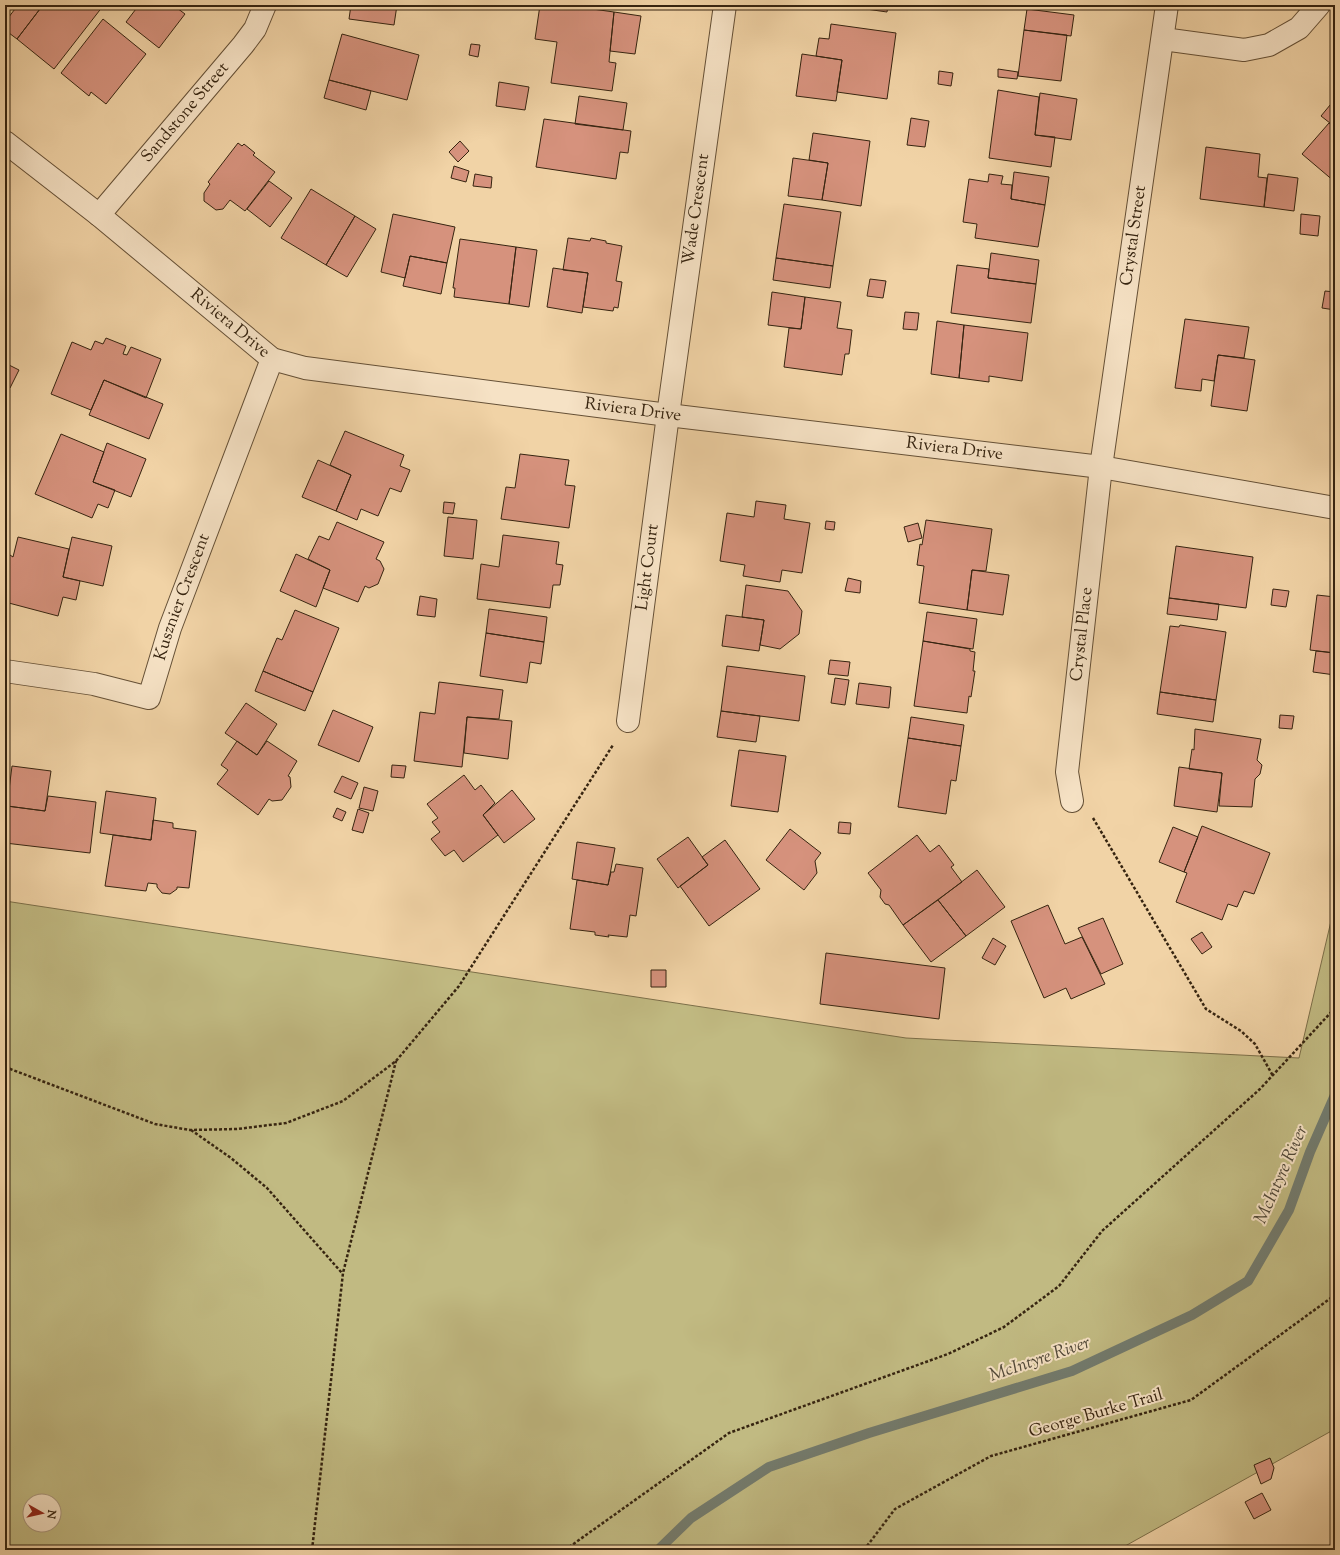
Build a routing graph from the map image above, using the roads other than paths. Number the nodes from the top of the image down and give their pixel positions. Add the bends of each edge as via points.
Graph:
1 (265, 5) edge
2 (725, 5) edge
3 (1167, 5) edge
4 (1319, 5) edge
5 (1162, 39) junction
6 (5, 142) edge
7 (99, 215) junction
8 (272, 359) junction
9 (668, 415) junction
10 (1101, 467) junction
11 (1335, 508) edge
12 (5, 671) edge
13 (628, 721) road end
14 (1072, 801) dead end

1 - 7 street, Sandstone Street via 255,29 243,45
2 - 9 street, Wade Crescent
3 - 5 street, Crystal Street
4 - 5 street via 1299,28 1269,45 1244,50
5 - 10 street, Crystal Street
6 - 7 street, Riviera Drive
7 - 8 street, Riviera Drive
8 - 9 street, Riviera Drive via 305,368
8 - 12 street, Kusznier Crescent via 170,628 149,698 94,684
9 - 10 street, Riviera Drive
9 - 13 street, Light Court
10 - 11 street, Riviera Drive
10 - 14 street, Crystal Place via 1067,772

